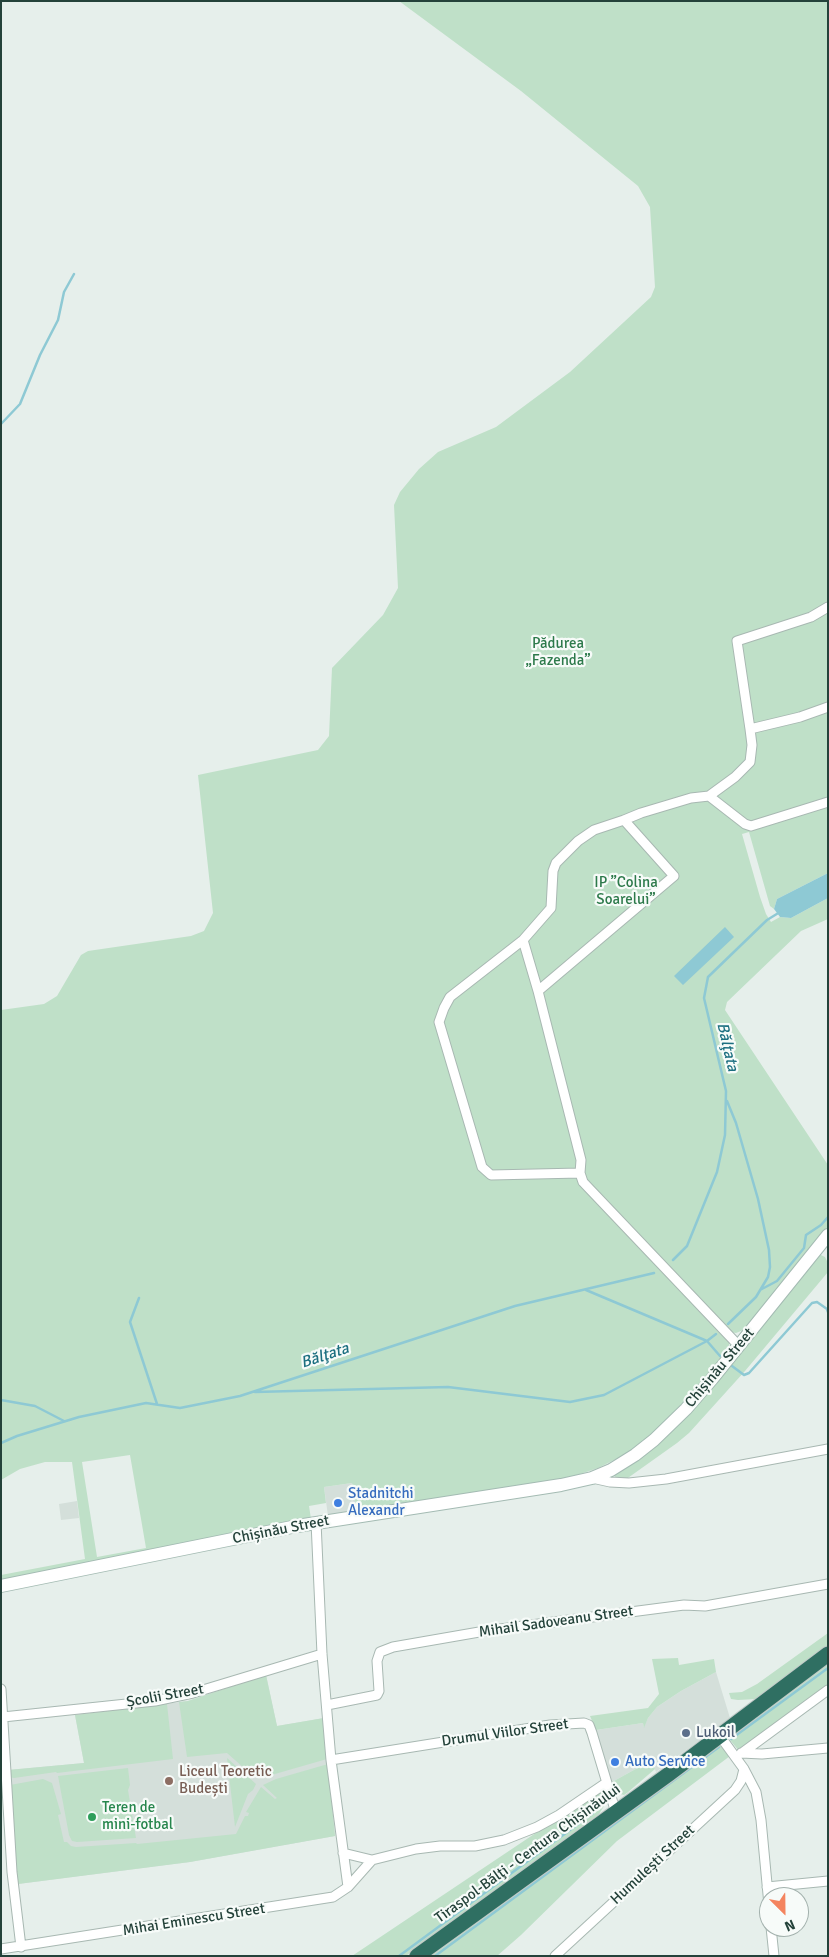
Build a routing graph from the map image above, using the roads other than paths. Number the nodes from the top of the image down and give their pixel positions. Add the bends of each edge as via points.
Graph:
1 (828, 607) edge
2 (828, 707) edge
3 (750, 729) junction
4 (709, 796) junction
5 (828, 802) edge
6 (624, 820) junction
7 (523, 940) junction
8 (538, 991) junction
9 (580, 1173) junction
10 (828, 1235) edge
11 (739, 1346) junction
12 (828, 1449) edge
13 (592, 1478) junction
14 (316, 1522) junction
15 (828, 1584) edge
16 (1, 1586) edge
17 (322, 1654) junction
18 (828, 1654) edge
19 (1, 1689) edge
20 (828, 1690) edge
21 (327, 1704) junction
22 (2, 1712) edge
23 (720, 1736) junction
24 (828, 1748) edge
25 (737, 1753) junction
26 (331, 1760) junction
27 (3, 1762) edge
28 (744, 1769) junction
29 (606, 1783) junction
30 (616, 1813) junction
31 (343, 1853) junction
32 (372, 1860) junction
33 (12, 1872) junction
34 (1, 1873) edge
35 (828, 1881) edge
36 (348, 1887) junction
37 (767, 1887) joint
38 (772, 1937) edge
39 (21, 1946) junction
40 (1, 1949) edge
41 (418, 1956) edge
42 (555, 1956) edge
43 (774, 1956) edge

1 - 3 street via 737,641
2 - 3 street
3 - 4 street via 750,762
4 - 5 street via 751,826
4 - 6 street via 691,798
6 - 7 street via 594,830 556,864 551,908
6 - 8 street via 674,876
7 - 8 street
7 - 9 street via 450,997 439,1022 482,1167 492,1175
8 - 9 street via 581,1160
9 - 11 street via 583,1182
10 - 11 street, Chișinău Street
11 - 13 street, Chișinău Street via 686,1409 654,1440 619,1465
12 - 13 street, Chișinău Street via 666,1479 610,1482
13 - 14 street, Chișinău Street
14 - 16 street, Chișinău Street
14 - 17 street
15 - 21 street, Mihail Sadoveanu Street via 706,1606 684,1605 485,1631 393,1647 380,1652 377,1695
17 - 21 street
17 - 22 street, Școlii Street via 164,1699
18 - 23 highway, Tiraspol-Bălţi - Centura Chișinăului
19 - 22 street
20 - 25 street
21 - 26 street
22 - 27 street
23 - 25 street
23 - 30 highway, Tiraspol-Bălţi - Centura Chișinăului
24 - 25 street
25 - 28 street
26 - 29 street, Drumul Viilor Street via 550,1725 584,1723 589,1725 592,1733
26 - 31 street
27 - 33 street
28 - 37 street via 756,1792
28 - 42 street, Humulești Street via 734,1790
29 - 30 street, Drumul Viilor Street
29 - 32 street via 559,1815 504,1840 475,1846 416,1849
30 - 41 highway, Tiraspol-Bălţi - Centura Chișinăului
31 - 32 street
31 - 36 street
32 - 36 street, Mihai Eminescu Street
33 - 34 street
33 - 39 street
35 - 37 street
36 - 39 street, Mihai Eminescu Street via 327,1899
38 - 43 street
39 - 40 street, Mihai Eminescu Street

